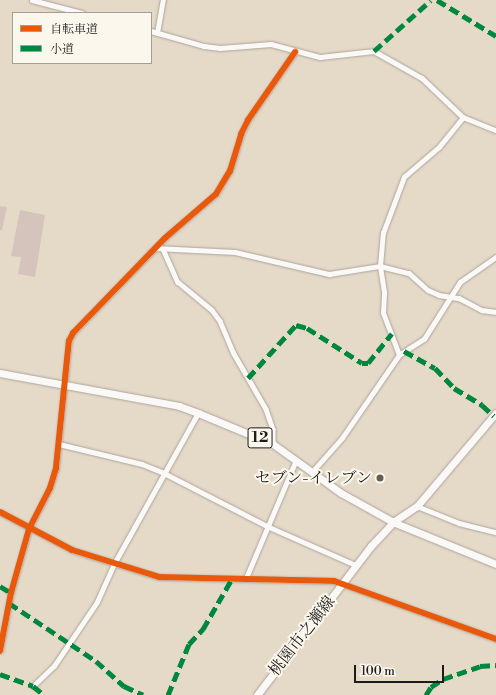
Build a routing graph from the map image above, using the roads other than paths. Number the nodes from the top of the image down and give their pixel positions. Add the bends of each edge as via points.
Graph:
1 (32, 0) edge
2 (162, 0) edge
3 (78, 12) edge
4 (152, 31) edge
5 (157, 33) junction
6 (295, 52) junction
7 (463, 116) junction
8 (496, 130) edge
9 (155, 248) junction
10 (163, 249) junction
11 (496, 257) edge
12 (380, 266) junction
13 (450, 296) junction
14 (496, 312) edge
15 (399, 355) junction
16 (0, 373) edge
17 (64, 386) junction
18 (198, 413) junction
19 (496, 413) edge
20 (59, 444) junction
21 (273, 444) junction
22 (296, 460) junction
23 (312, 472) junction
24 (164, 473) junction
25 (417, 506) junction
26 (0, 512) edge
27 (393, 522) junction
28 (267, 526) junction
29 (29, 528) junction
30 (496, 532) edge
31 (114, 564) junction
32 (496, 564) edge
33 (356, 566) junction
34 (246, 578) junction
35 (343, 583) junction
36 (496, 639) edge
37 (0, 651) edge
38 (33, 686) dead end
39 (258, 695) edge

1 - 3 street
2 - 5 street
4 - 5 street
5 - 6 street via 204,46 220,48 271,44
6 - 7 street via 320,58 374,51 422,78
6 - 9 street via 248,120 241,134 230,172 216,194
7 - 8 street
7 - 12 street via 439,147 404,177 384,234
9 - 10 street
9 - 17 street via 73,333 69,341
10 - 12 street via 235,252 329,274
10 - 21 street via 178,282 212,310 220,321 233,352 266,409 273,429
11 - 13 street via 460,282
12 - 13 street via 409,273 428,290
12 - 15 street via 384,292 383,313
13 - 14 street via 482,310
13 - 15 street via 424,339
15 - 23 street via 342,438
16 - 17 main road, 12
17 - 18 main road, 12 via 179,406
17 - 20 street
18 - 21 main road, 12
18 - 24 street
19 - 25 main road, 桃園市之瀬線
20 - 24 street via 142,464
20 - 29 street via 50,488
21 - 22 main road, 12
22 - 23 main road, 12
22 - 28 street
23 - 27 main road, 12 via 356,502
24 - 28 street
24 - 31 street
25 - 27 main road, 桃園市之瀬線
25 - 30 street via 459,524
26 - 29 street
27 - 32 main road, 12
27 - 33 main road, 桃園市之瀬線
28 - 33 street
28 - 34 street
29 - 31 street via 72,550
29 - 37 street via 11,593
31 - 34 street via 159,577
31 - 38 street via 97,602 70,643 54,666
33 - 35 main road, 桃園市之瀬線
34 - 35 street
35 - 36 street
35 - 39 main road, 桃園市之瀬線

